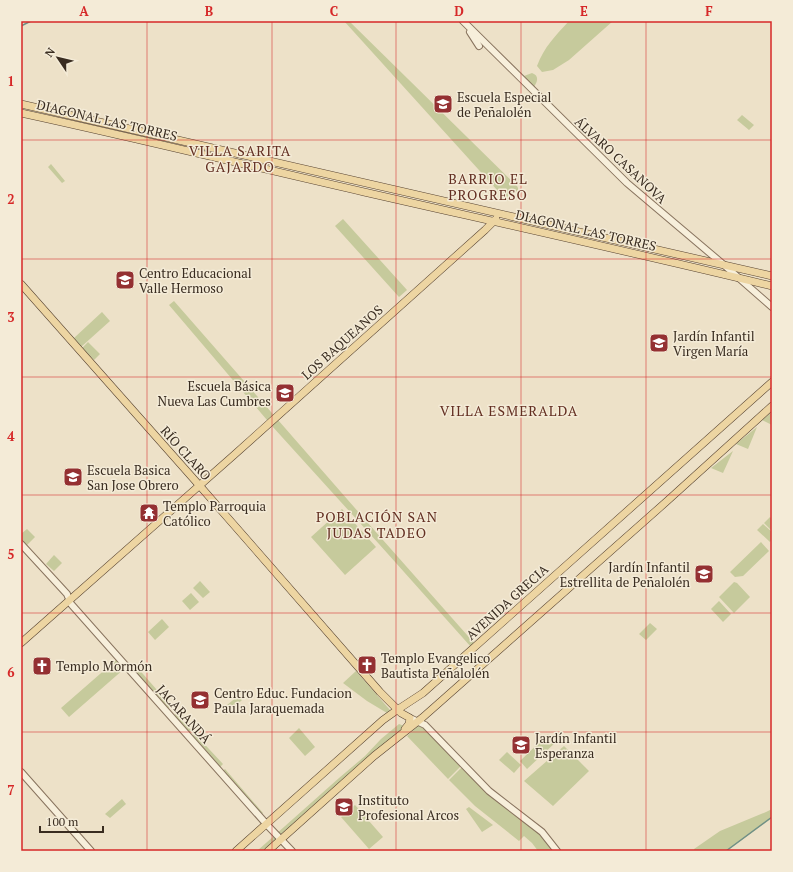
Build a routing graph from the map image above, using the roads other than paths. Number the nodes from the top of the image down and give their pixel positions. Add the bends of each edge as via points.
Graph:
1 (463, 21) edge
2 (479, 46) dead end
3 (21, 104) edge
4 (21, 113) edge
5 (500, 214) junction
6 (493, 221) junction
7 (672, 222) junction
8 (667, 228) dead end
9 (724, 265) junction
10 (772, 276) edge
11 (738, 278) junction
12 (21, 284) edge
13 (772, 286) edge
14 (772, 307) edge
15 (772, 382) edge
16 (772, 406) edge
17 (199, 485) junction
18 (21, 544) edge
19 (70, 600) junction
20 (21, 643) edge
21 (397, 710) junction
22 (410, 718) junction
23 (418, 721) junction
24 (395, 740) junction
25 (21, 772) edge
26 (266, 824) junction
27 (281, 840) junction
28 (91, 851) edge
29 (236, 851) edge
30 (268, 851) edge
31 (292, 851) edge
32 (557, 851) edge

1 - 2 street
1 - 7 street, ÁLVARO CASANOVA via 626,183
3 - 5 main road, DIAGONAL LAS TORRES
4 - 6 main road, DIAGONAL LAS TORRES
5 - 6 main road, LOS BAQUEANOS
5 - 9 main road, DIAGONAL LAS TORRES
6 - 11 main road, DIAGONAL LAS TORRES
6 - 17 main road, LOS BAQUEANOS
7 - 8 street
7 - 9 street, ÁLVARO CASANOVA
9 - 10 main road, DIAGONAL LAS TORRES
9 - 11 street, ÁLVARO CASANOVA
11 - 13 main road, DIAGONAL LAS TORRES
11 - 14 street, ÁLVARO CASANOVA
12 - 17 main road, RÍO CLARO
15 - 21 main road, AVENIDA GRECIA via 423,693
16 - 23 main road
17 - 19 main road, LOS BAQUEANOS
17 - 21 main road, RÍO CLARO
18 - 19 street, JACARANDÁ
19 - 20 main road, LOS BAQUEANOS
19 - 26 street, JACARANDÁ via 124,665
21 - 22 main road, RÍO CLARO
21 - 26 main road, AVENIDA GRECIA
22 - 23 street, RÍO CLARO
22 - 24 main road via 409,724
23 - 24 main road
23 - 32 street, RÍO CLARO via 429,728 490,791 542,832
24 - 27 main road
25 - 28 street
26 - 27 street, JACARANDÁ
26 - 29 main road, AVENIDA GRECIA
27 - 30 main road
27 - 31 street, JACARANDÁ

